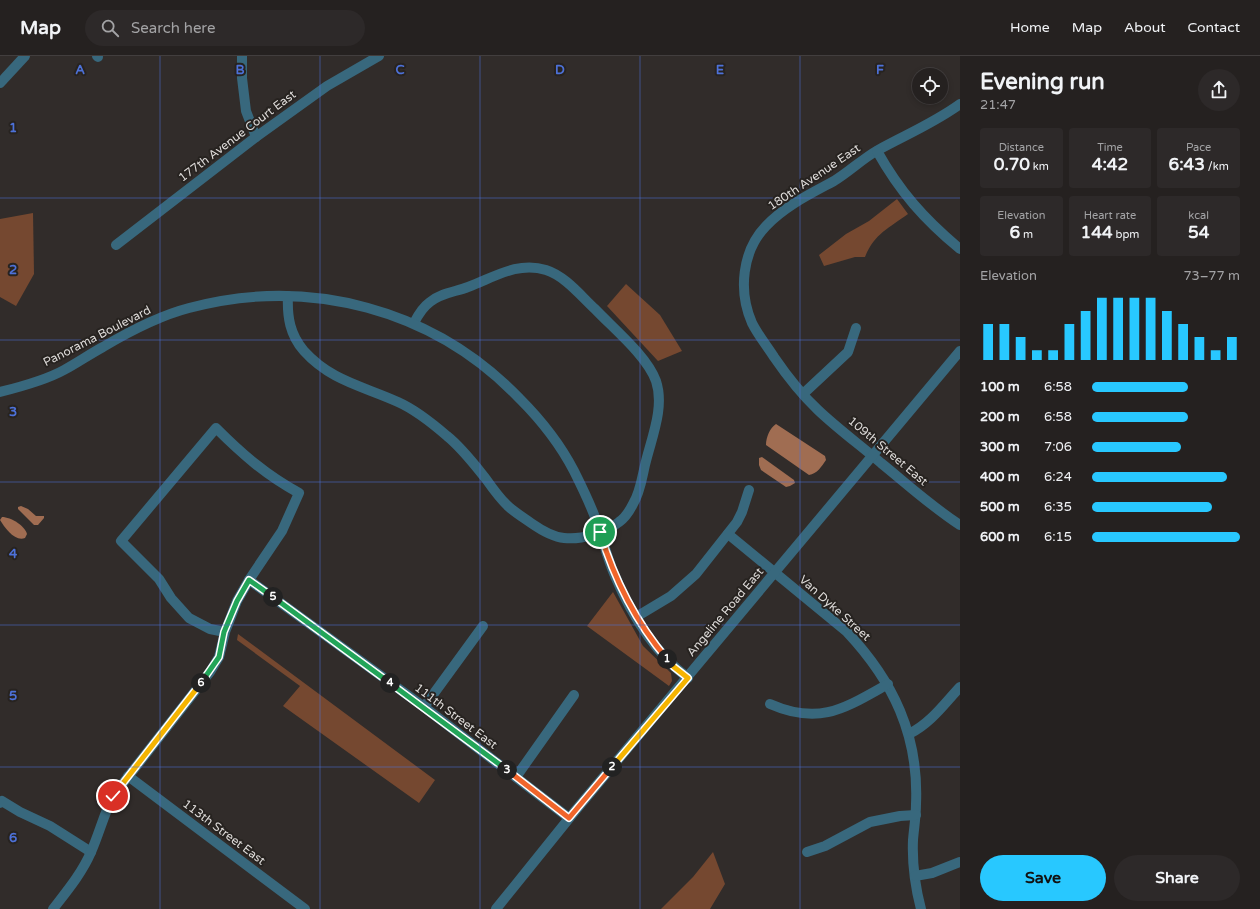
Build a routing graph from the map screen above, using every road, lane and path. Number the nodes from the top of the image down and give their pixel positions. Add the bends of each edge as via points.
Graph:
1 (25, 56) edge
2 (242, 56) edge
3 (379, 56) edge
4 (0, 83) edge
5 (960, 104) edge
6 (256, 137) junction
7 (877, 151) junction
8 (116, 245) dead end
9 (960, 249) edge
10 (288, 296) junction
11 (414, 323) junction
12 (856, 328) dead end
13 (960, 351) edge
14 (0, 392) edge
15 (803, 394) junction
16 (873, 456) junction
17 (749, 490) dead end
18 (960, 525) edge
19 (600, 532) junction
20 (728, 534) junction
21 (775, 572) junction
22 (249, 580) junction
23 (636, 617) junction
24 (483, 626) dead end
25 (224, 632) junction
26 (688, 678) junction
27 (888, 684) junction
28 (960, 687) edge
29 (574, 695) dead end
30 (770, 704) dead end
31 (424, 707) junction
32 (909, 734) junction
33 (128, 776) junction
34 (516, 777) junction
35 (1, 802) edge
36 (916, 816) junction
37 (569, 818) junction
38 (91, 852) junction
39 (807, 852) dead end
40 (960, 862) edge
41 (915, 876) junction
42 (53, 909) edge
43 (305, 909) edge
44 (496, 909) edge
45 (921, 909) edge

1 - 4 street
2 - 6 street via 246,111
3 - 6 street, 177th Avenue Court East via 327,86
5 - 7 street, 180th Avenue East
6 - 8 street, 177th Avenue Court East
7 - 9 street via 911,203
7 - 15 street, 180th Avenue East via 776,216 765,227 750,250 743,286 752,324 784,372
10 - 11 street, Panorama Boulevard via 339,301
10 - 14 street, Panorama Boulevard via 226,300 188,308 154,320 126,334 63,371
10 - 19 street via 287,312 295,339 325,370 414,411 461,449 510,508 545,532 575,538
11 - 19 street, Panorama Boulevard via 452,342 511,388 530,408 562,449 587,497
11 - 19 street via 428,302 436,298 507,271 538,268 560,276 646,361 657,384 658,408 639,490 634,503 622,520
12 - 15 street via 848,352
13 - 16 street, Angeline Road East
15 - 16 street, 109th Street East via 819,411
16 - 18 street, 109th Street East via 939,511
16 - 21 street, Angeline Road East
17 - 20 street via 742,512
19 - 23 street, Panorama Boulevard via 615,575
20 - 21 street, Van Dyke Street
20 - 23 street via 696,574 671,596
21 - 26 street, Angeline Road East
21 - 27 street, Van Dyke Street via 847,632 863,649
22 - 25 street
22 - 25 street via 282,531 299,492 278,481 243,454 216,428 121,541 159,579 189,618
22 - 31 street, 111th Street East
23 - 26 street, Panorama Boulevard via 653,643 674,667
24 - 31 street
25 - 33 street via 219,657 210,672
26 - 37 street, Angeline Road East
27 - 30 street via 848,706 826,713 800,714
27 - 32 street, Van Dyke Street
28 - 32 street via 935,716
29 - 34 street
31 - 34 street, 111th Street East
32 - 36 street, Van Dyke Street via 916,778
33 - 38 street via 108,805
33 - 43 street, 113th Street East
34 - 37 street, 111th Street East
35 - 38 street via 50,826
36 - 39 street via 900,816 870,822 830,844
36 - 41 street, Van Dyke Street via 913,856
37 - 44 street, Angeline Road East
38 - 42 street via 75,881
40 - 41 street via 932,873
41 - 45 street, Van Dyke Street

